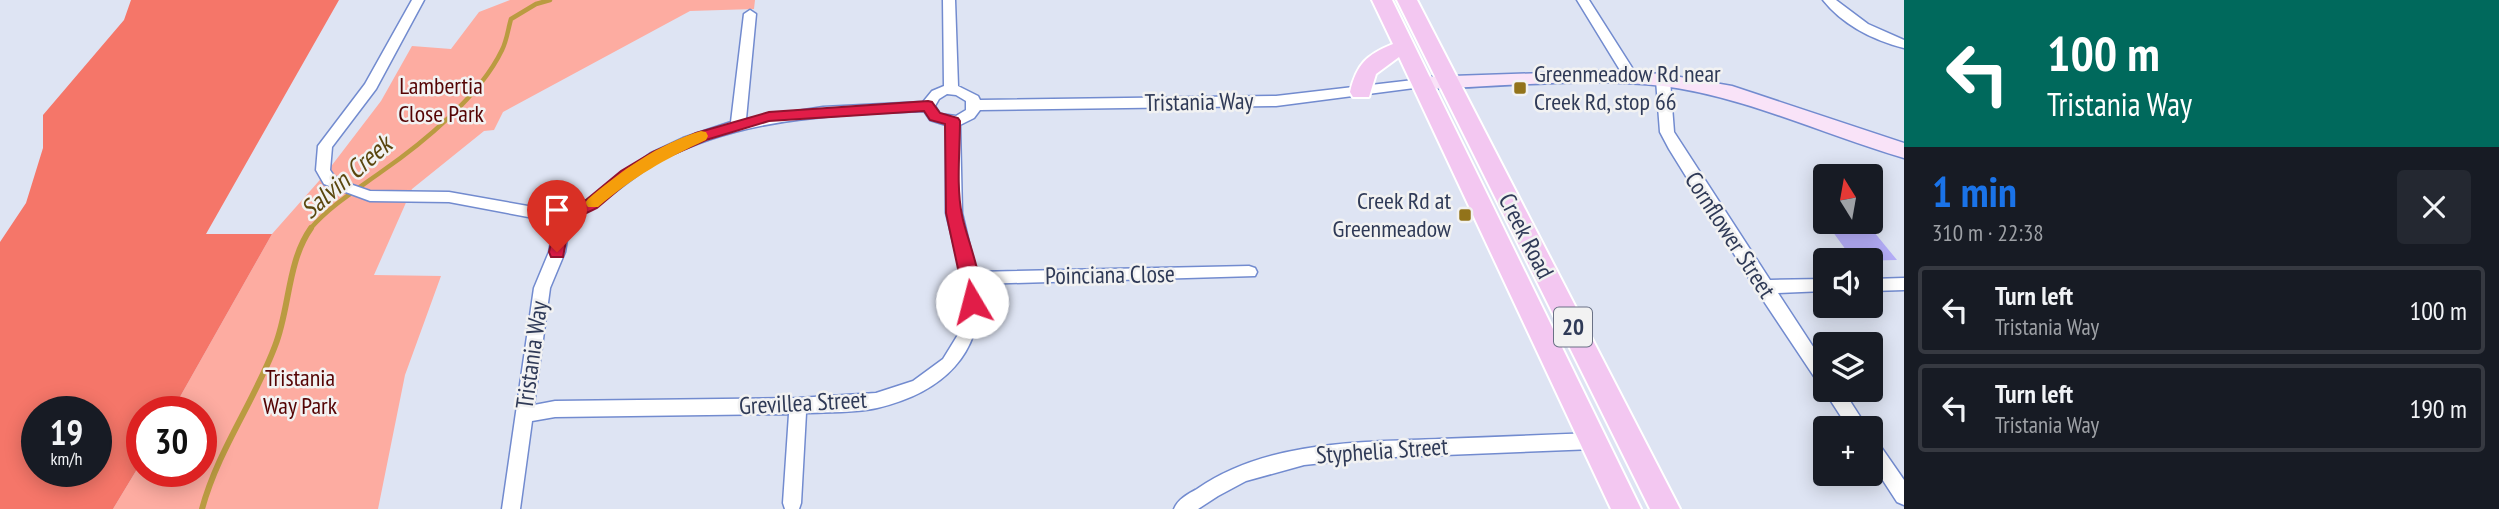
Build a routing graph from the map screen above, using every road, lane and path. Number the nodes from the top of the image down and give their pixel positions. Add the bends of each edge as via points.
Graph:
1 (418, 0) edge
2 (949, 0) edge
3 (1382, 0) edge
4 (1407, 0) edge
5 (1583, 0) edge
6 (1829, 0) edge
7 (750, 14) dead end
8 (1904, 44) edge
9 (1405, 47) junction
10 (1631, 77) junction
11 (1663, 80) junction
12 (1435, 82) junction
13 (951, 89) junction
14 (1361, 92) junction
15 (975, 105) junction
16 (928, 106) junction
17 (953, 121) junction
18 (738, 124) junction
19 (1904, 151) edge
20 (563, 218) junction
21 (1249, 272) dead end
22 (970, 278) junction
23 (1904, 284) edge
24 (1813, 285) edge
25 (1883, 285) edge
26 (1763, 287) junction
27 (1813, 361) edge
28 (798, 406) junction
29 (524, 415) junction
30 (1594, 441) junction
31 (1883, 459) edge
32 (1897, 474) edge
33 (1904, 496) edge
34 (792, 503) dead end
35 (511, 509) edge
36 (1182, 509) edge
37 (1626, 509) edge
38 (1665, 509) edge

1 - 20 street via 371,86 326,146 323,170 342,187 370,195 449,197
2 - 13 street
3 - 9 main road, Creek Road / 20
4 - 12 main road, Creek Road / 20
5 - 10 street
6 - 8 street via 1862,28
7 - 18 street
9 - 12 main road, Creek Road / 20
9 - 14 main road via 1366,71
10 - 11 street
10 - 12 street
11 - 19 street via 1732,93
11 - 26 street, Cornflower Street via 1667,132
12 - 14 street, Tristania Way
12 - 30 main road, Creek Road / 20
12 - 38 main road, Creek Road / 20
13 - 15 street via 968,94
13 - 16 street via 934,94
14 - 15 street, Tristania Way via 1276,101
15 - 17 street via 969,116
16 - 17 street via 935,117
16 - 18 street via 806,113
17 - 22 street, Grevillea Street via 954,213
18 - 20 street via 658,156 592,204
20 - 29 street, Tristania Way via 557,252 542,288
21 - 22 street, Poinciana Close
22 - 28 street, Grevillea Street via 967,334 949,365 919,386 876,401
23 - 25 street
24 - 26 street
26 - 27 street, Cornflower Street
28 - 29 street, Grevillea Street via 555,409
28 - 34 street
29 - 35 street, Tristania Way
30 - 36 street, Styphelia Street via 1344,450 1294,458 1237,474
30 - 37 main road, Creek Road / 20
31 - 32 street
32 - 33 street

